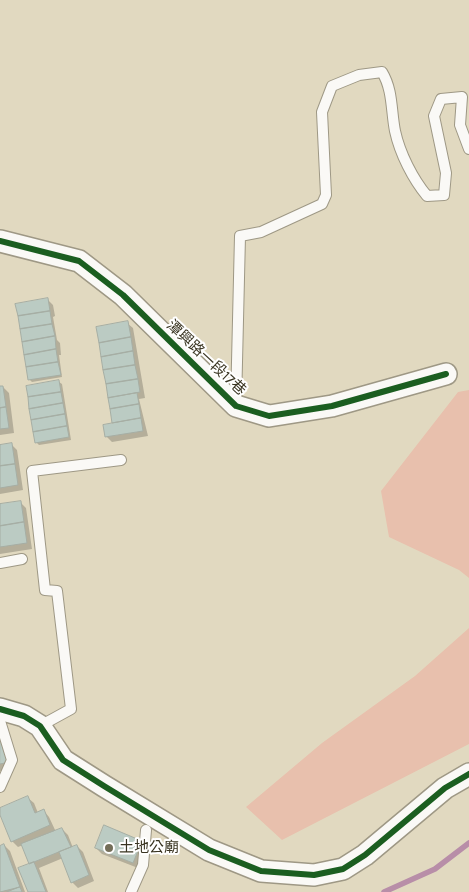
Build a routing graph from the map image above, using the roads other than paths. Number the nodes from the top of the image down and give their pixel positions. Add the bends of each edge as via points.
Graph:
1 (469, 149) edge
2 (0, 241) edge
3 (446, 374) dead end
4 (236, 406) junction
5 (121, 460) dead end
6 (22, 559) dead end
7 (0, 563) edge
8 (0, 708) edge
9 (0, 721) edge
10 (40, 726) junction
11 (469, 774) edge
12 (0, 787) edge
13 (146, 830) dead end
14 (130, 892) edge

1 - 4 lane via 460,125 462,97 442,99 434,116 446,173 444,195 428,196 414,180 396,133 389,84 382,72 359,75 332,86 322,112 326,195 322,204 261,232 240,236
2 - 4 street, 潭興路一段17巷 via 79,261 123,295
3 - 4 street, 潭興路一段17巷 via 332,406 269,416
5 - 10 lane via 32,471 45,590 57,591 71,709
6 - 7 lane
8 - 10 street via 24,716
9 - 12 lane via 12,760
10 - 11 street via 63,760 209,850 261,872 314,875 343,869 365,856 445,788
13 - 14 lane via 144,865

